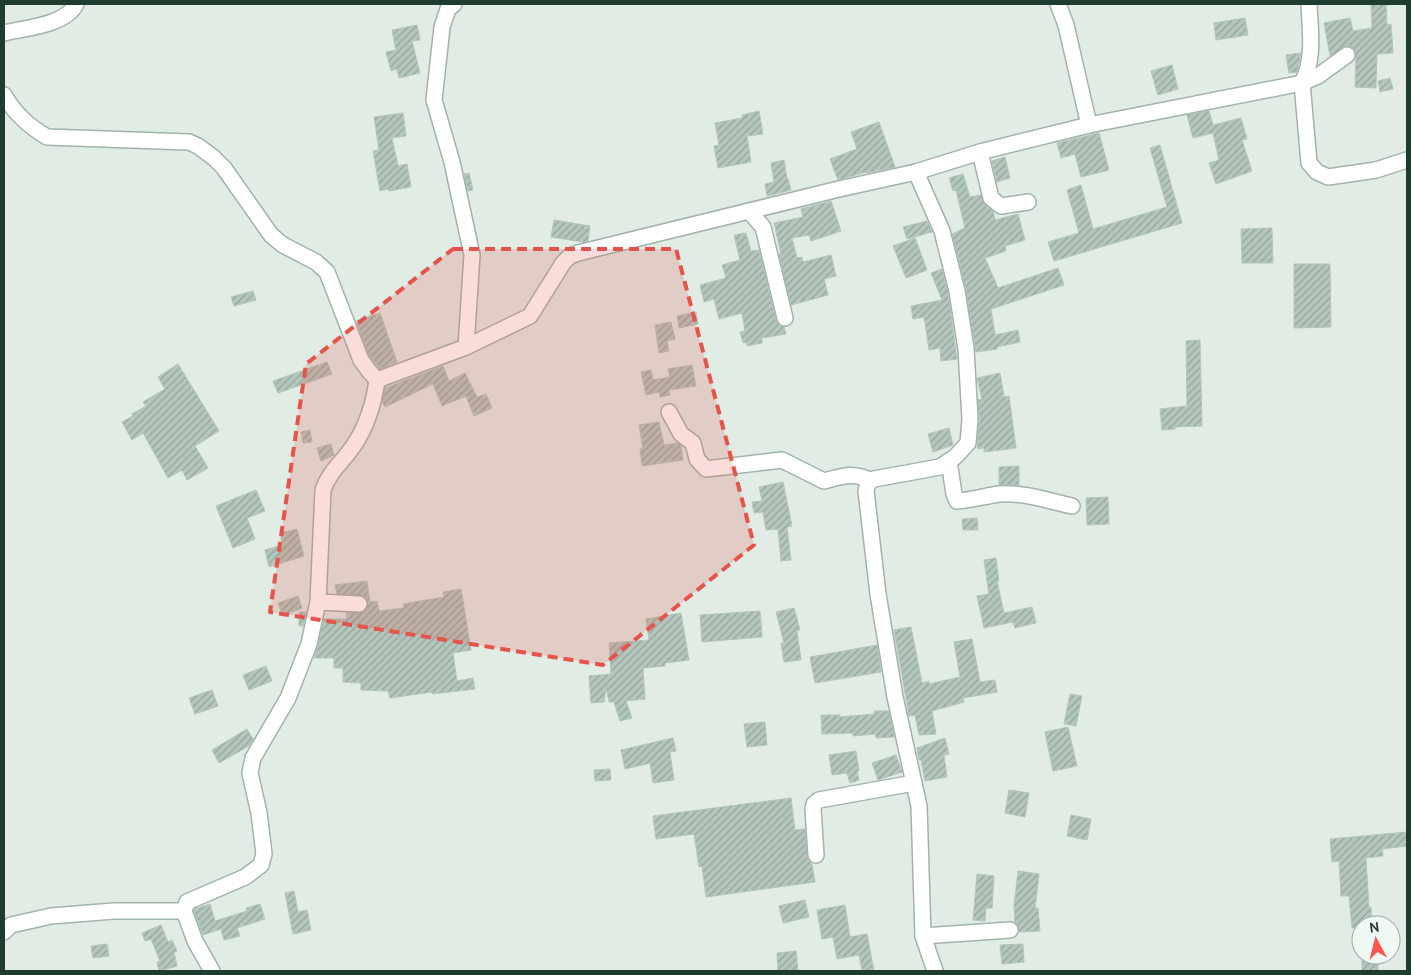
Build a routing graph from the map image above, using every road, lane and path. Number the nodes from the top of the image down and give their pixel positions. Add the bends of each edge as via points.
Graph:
1 (76, 4) edge
2 (454, 4) edge
3 (1058, 4) edge
4 (1309, 4) edge
5 (4, 33) edge
6 (1347, 56) dead end
7 (1302, 83) junction
8 (4, 95) edge
9 (1089, 125) junction
10 (980, 152) junction
11 (1407, 160) edge
12 (916, 172) junction
13 (1028, 202) dead end
14 (749, 211) junction
15 (785, 318) dead end
16 (466, 347) junction
17 (378, 380) junction
18 (669, 412) dead end
19 (949, 461) junction
20 (870, 480) junction
21 (1072, 506) dead end
22 (318, 602) junction
23 (359, 604) dead end
24 (914, 783) junction
25 (816, 855) dead end
26 (184, 912) junction
27 (1010, 930) dead end
28 (4, 932) edge
29 (923, 936) junction
30 (212, 971) edge
31 (935, 971) edge

1 - 5 street via 60,20
2 - 16 street via 448,9 442,26 434,100 452,162 472,255
3 - 9 street
4 - 7 street via 1310,57
6 - 7 street
7 - 9 street
7 - 11 street via 1310,163 1318,172 1328,177 1345,175
8 - 17 street via 30,127 47,137 189,142 214,158 271,235 283,246 316,262 328,272 362,360
9 - 10 street
10 - 12 street
10 - 13 street via 991,198 1001,206
12 - 14 street
12 - 19 street via 942,231 957,291 966,349 970,419 968,444
14 - 15 street via 764,227
14 - 16 street via 570,256 530,316
16 - 17 street
17 - 22 street via 370,413 359,437 322,490
18 - 20 street via 681,434 693,443 697,459 706,469 782,460 824,481 849,474
19 - 20 street via 940,467
19 - 21 street via 957,501 1000,494
20 - 24 street via 866,491 878,594 895,697
22 - 23 street
22 - 26 street via 308,644 288,698 252,758 250,773 264,854 261,865 246,877 187,902
24 - 25 street via 819,800 813,809
24 - 29 street via 919,806
26 - 28 street via 114,911 52,916 11,925
26 - 30 street
27 - 29 street
29 - 31 street

